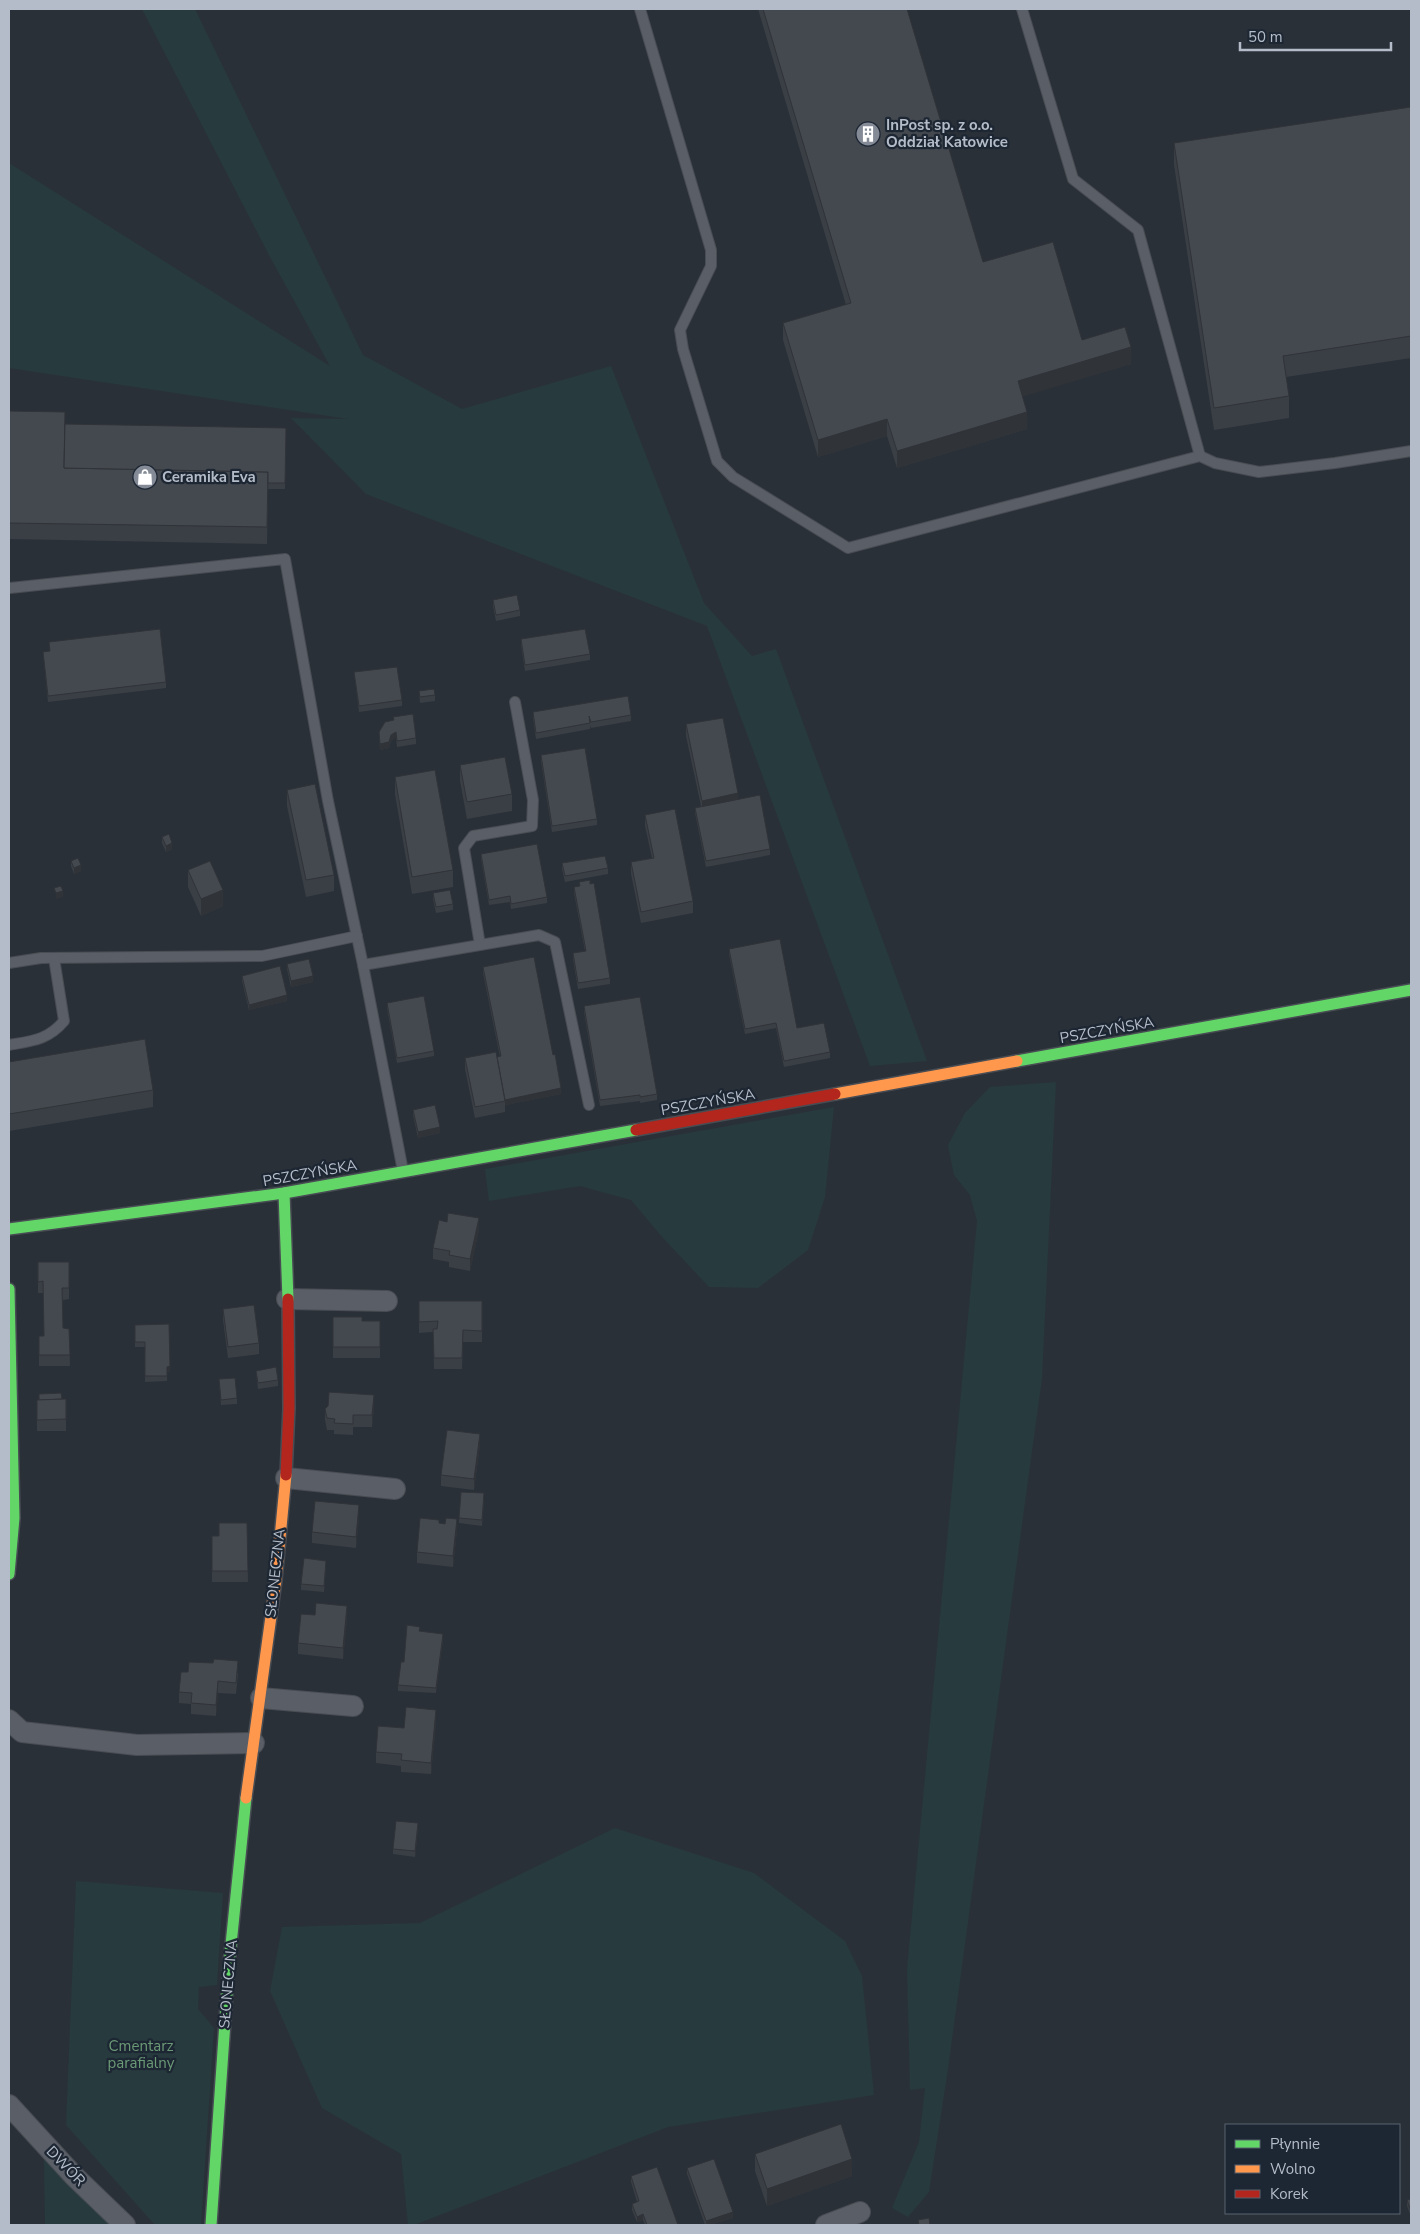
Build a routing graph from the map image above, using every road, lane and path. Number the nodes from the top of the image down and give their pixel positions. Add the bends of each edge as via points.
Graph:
1 (640, 9) edge
2 (1022, 9) edge
3 (1411, 451) edge
4 (1200, 456) junction
5 (10, 588) edge
6 (515, 702) dead end
7 (357, 936) junction
8 (480, 944) junction
9 (54, 958) junction
10 (9, 963) edge
11 (363, 965) junction
12 (1411, 990) edge
13 (9, 1046) edge
14 (589, 1105) dead end
15 (404, 1172) junction
16 (284, 1193) junction
17 (9, 1229) edge
18 (9, 1289) edge
19 (287, 1299) junction
20 (387, 1301) dead end
21 (286, 1478) junction
22 (395, 1489) dead end
23 (9, 1574) edge
24 (261, 1698) junction
25 (353, 1706) dead end
26 (9, 1720) edge
27 (254, 1743) junction
28 (9, 2106) edge
29 (860, 2212) dead end
30 (125, 2225) edge
31 (211, 2225) edge
32 (826, 2225) edge

1 - 4 lane via 711,250 711,266 680,330 683,349 717,461 733,477 848,548
2 - 4 lane via 1073,179 1138,230
3 - 4 lane via 1259,472 1215,463
5 - 7 lane via 285,559 328,801
6 - 8 lane via 532,800 532,826 473,836 464,848
7 - 9 lane via 262,956
7 - 11 lane
8 - 11 lane
8 - 14 lane via 539,934 555,942
9 - 10 lane
9 - 13 lane via 64,1021 54,1033 36,1041
11 - 15 lane
12 - 15 main road, PSZCZYŃSKA
15 - 16 main road, PSZCZYŃSKA
16 - 17 main road, PSZCZYŃSKA
16 - 19 main road, SŁONECZNA
18 - 23 main road via 14,1518
19 - 20 street
19 - 21 main road, SŁONECZNA
21 - 22 street
21 - 24 main road, SŁONECZNA
24 - 25 street
24 - 27 main road, SŁONECZNA
26 - 27 street via 22,1732 137,1745
27 - 31 main road, SŁONECZNA via 237,1877
28 - 30 street, DWÓR
29 - 32 street

